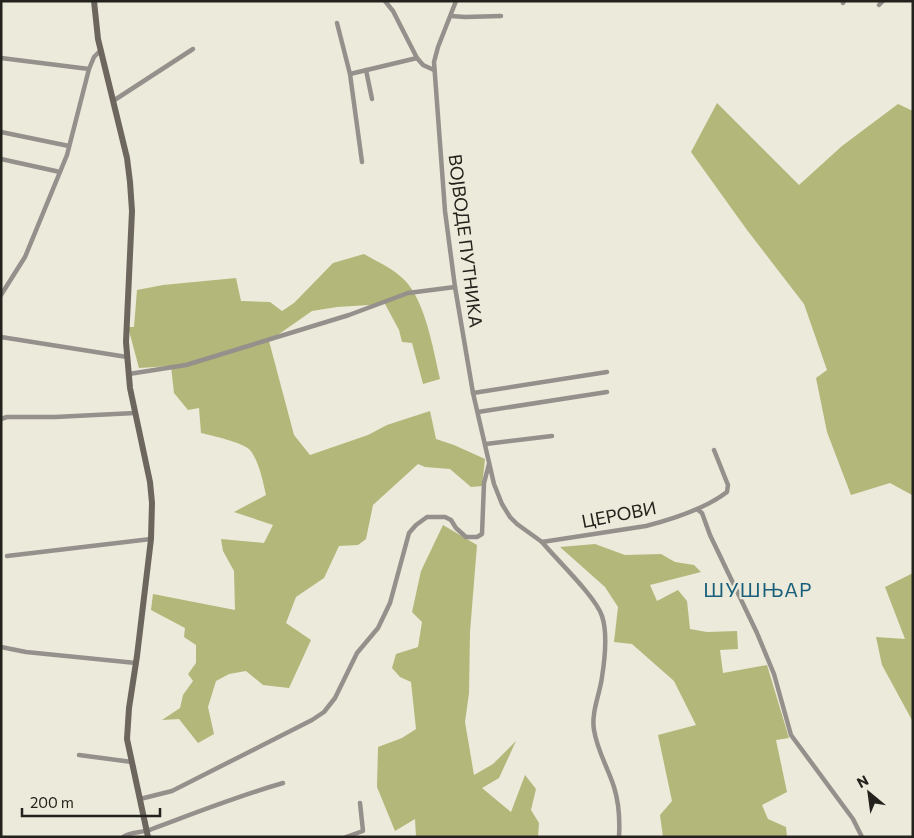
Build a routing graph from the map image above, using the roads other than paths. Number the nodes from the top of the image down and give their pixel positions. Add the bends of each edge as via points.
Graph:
1 (94, 1) edge
2 (385, 1) edge
3 (456, 1) edge
4 (451, 16) junction
5 (501, 16) dead end
6 (337, 23) dead end
7 (101, 50) junction
8 (193, 50) dead end
9 (1, 58) edge
10 (417, 58) junction
11 (90, 69) junction
12 (366, 70) junction
13 (434, 70) junction
14 (350, 74) junction
15 (372, 99) dead end
16 (113, 101) junction
17 (1, 132) edge
18 (69, 146) junction
19 (1, 160) edge
20 (362, 162) dead end
21 (60, 172) junction
22 (454, 287) junction
23 (2, 293) edge
24 (1, 337) edge
25 (127, 357) junction
26 (607, 372) dead end
27 (129, 374) junction
28 (607, 392) dead end
29 (473, 393) junction
30 (135, 412) junction
31 (478, 412) junction
32 (1, 419) edge
33 (552, 436) dead end
34 (486, 444) junction
35 (714, 450) dead end
36 (490, 463) junction
37 (698, 510) junction
38 (151, 538) junction
39 (542, 542) junction
40 (7, 556) dead end
41 (1, 648) edge
42 (136, 663) junction
43 (79, 756) dead end
44 (132, 762) junction
45 (282, 783) dead end
46 (140, 799) junction
47 (360, 803) dead end
48 (147, 834) edge
49 (123, 837) edge
50 (346, 837) edge
51 (619, 837) edge
52 (862, 837) edge

1 - 7 street
2 - 10 street via 393,10
3 - 4 street, ВОЈВОДЕ ПУТНИКА
4 - 5 street
4 - 13 street, ВОЈВОДЕ ПУТНИКА via 436,54
6 - 14 street
7 - 11 street via 94,57
7 - 16 street
8 - 16 street
9 - 11 street
10 - 12 street
10 - 13 street
11 - 18 street
12 - 14 street
12 - 15 street
13 - 22 street, ВОЈВОДЕ ПУТНИКА via 442,189
14 - 20 street
16 - 25 street via 127,158 132,211
17 - 18 street
18 - 21 street
19 - 21 street
21 - 23 street via 25,257
22 - 27 street via 408,293 350,316 186,364
22 - 29 street, ВОЈВОДЕ ПУТНИКА
24 - 25 street
25 - 27 street
26 - 29 street
27 - 30 street
28 - 31 street
29 - 31 street, ВОЈВОДЕ ПУТНИКА
30 - 32 street
30 - 38 street via 151,491
31 - 34 street, ВОЈВОДЕ ПУТНИКА
33 - 34 street
34 - 36 street, ВОЈВОДЕ ПУТНИКА
35 - 37 street, ЦЕРОВИ via 728,488 725,494
36 - 39 street, ВОЈВОДЕ ПУТНИКА via 494,484 510,517
36 - 46 street via 484,482 482,534 466,537 445,517 427,517 416,525 409,533 390,603 378,628 357,653 335,698 324,712 172,791
37 - 39 street, ЦЕРОВИ via 646,526
37 - 52 street via 774,674 791,735 853,819
38 - 40 street
38 - 42 street
39 - 51 street via 594,602 606,632 593,727 614,787
41 - 42 street
42 - 44 street via 128,708 127,739
43 - 44 street
44 - 46 street
45 - 48 street
46 - 48 street
47 - 50 street via 363,831
48 - 49 street via 126,834

